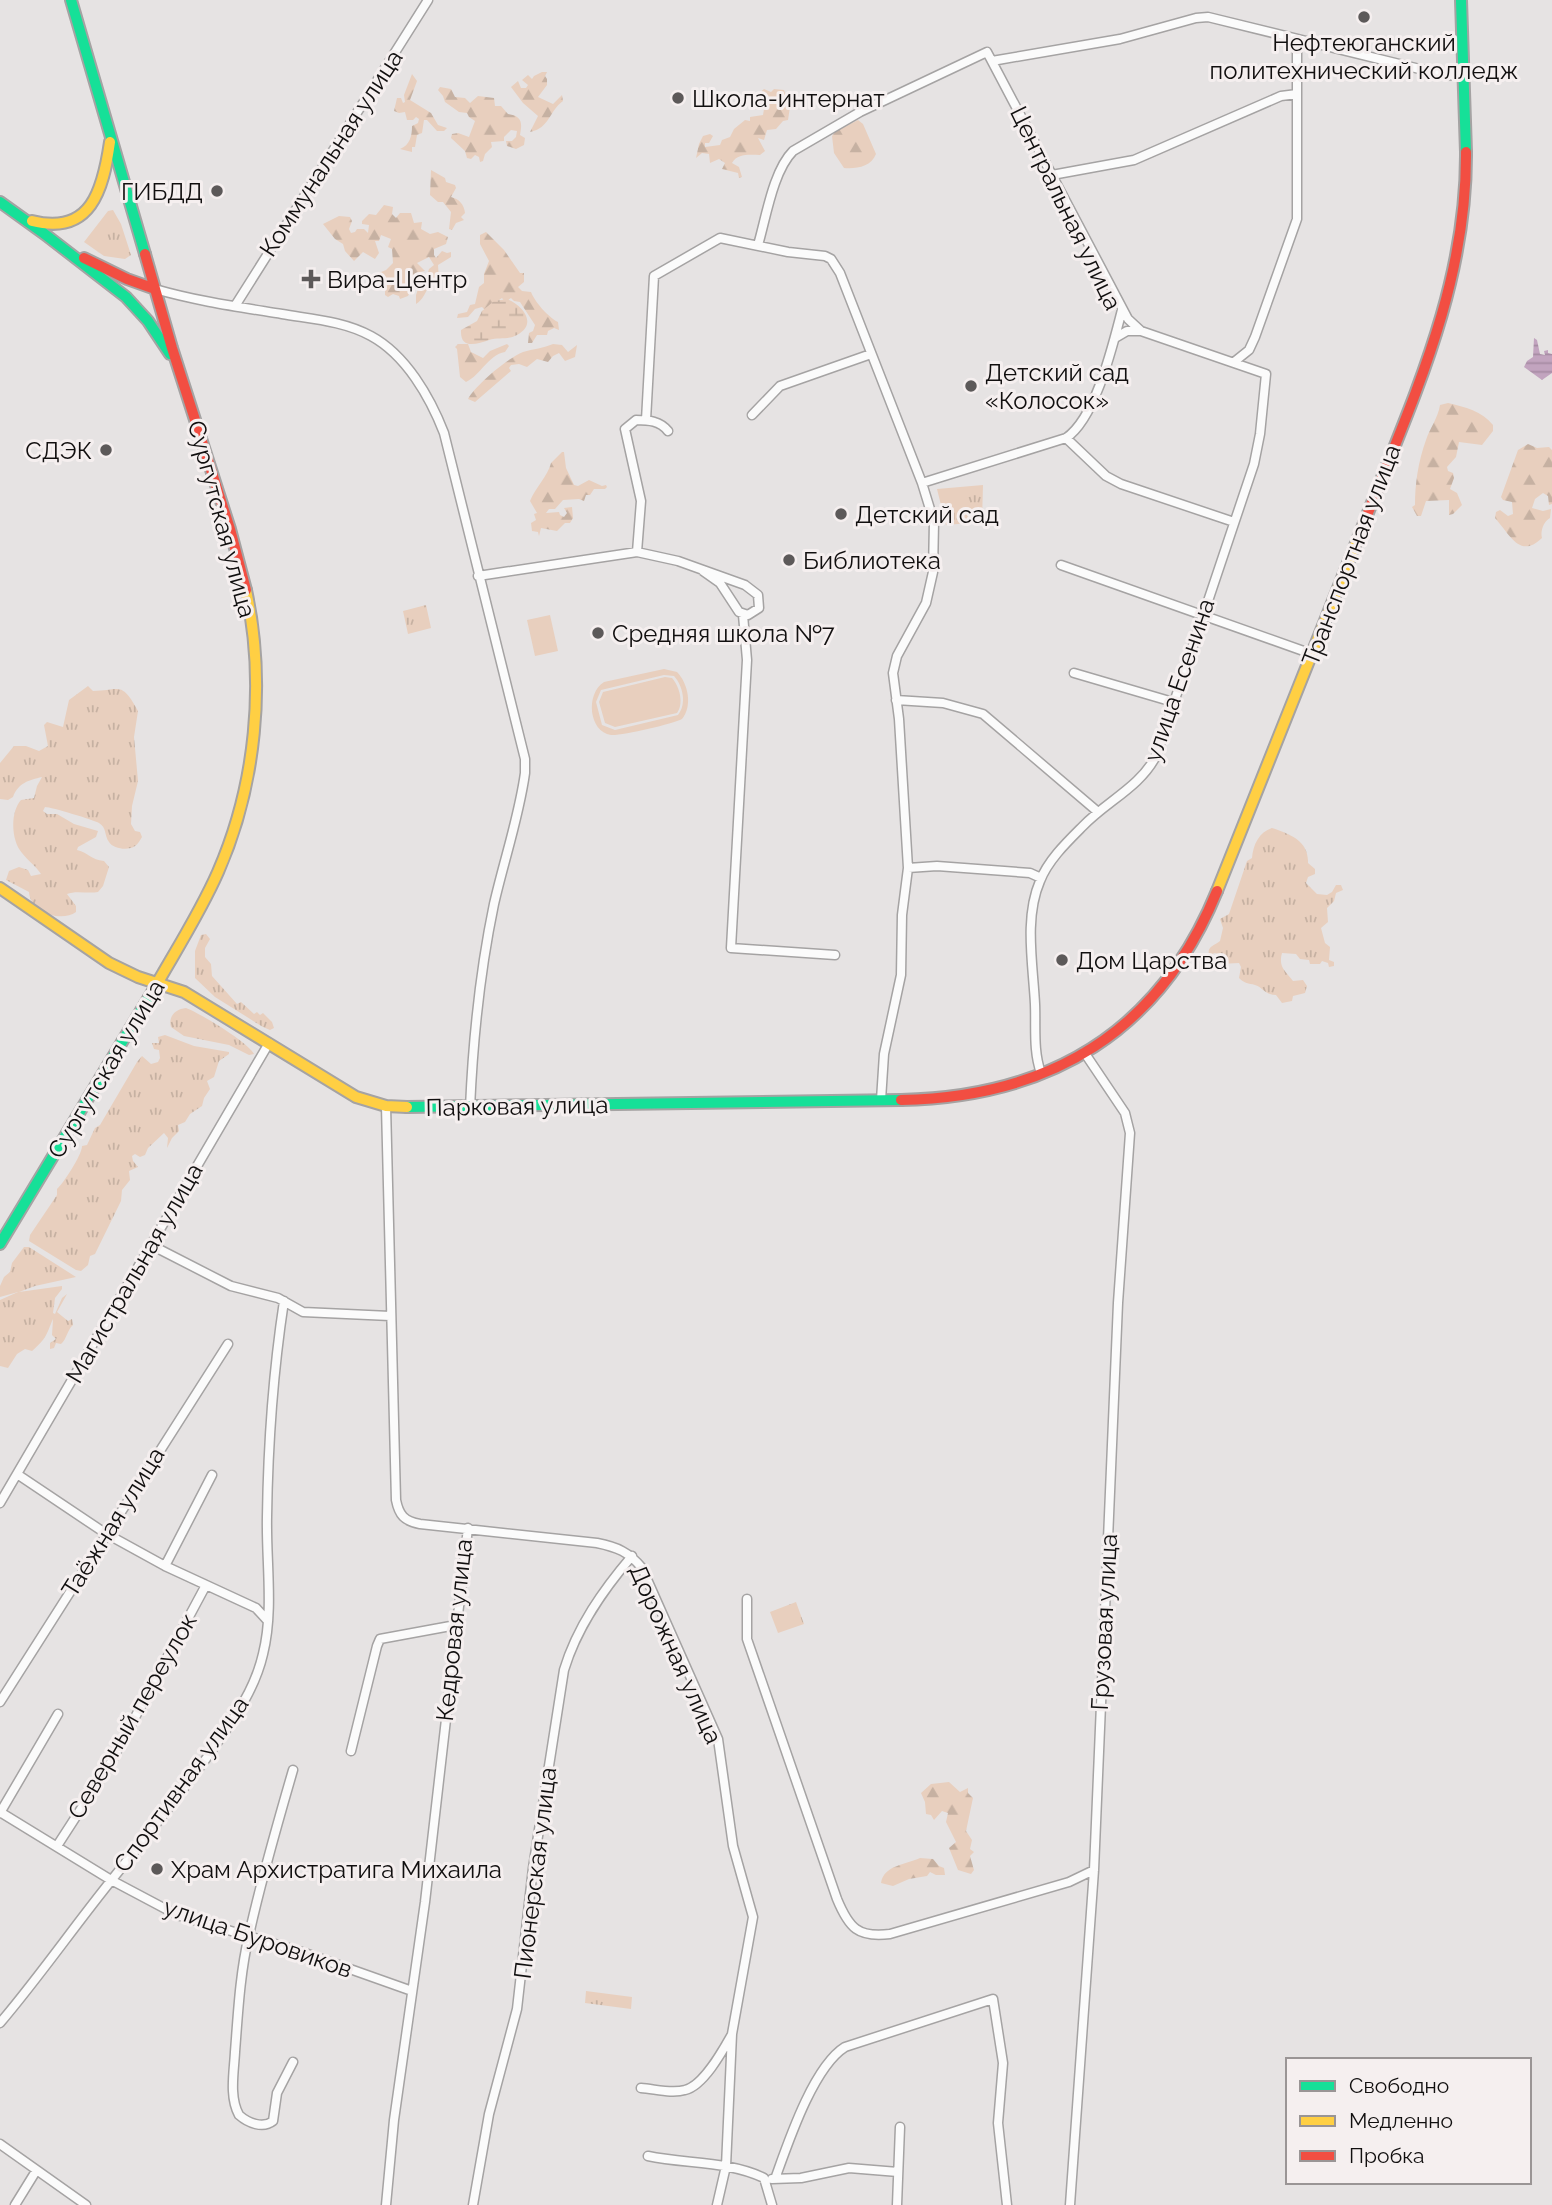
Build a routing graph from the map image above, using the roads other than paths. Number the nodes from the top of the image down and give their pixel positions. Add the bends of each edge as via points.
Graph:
1 (71, 0) edge
2 (428, 0) edge
3 (1461, 0) edge
4 (1297, 39) junction
5 (992, 61) junction
6 (1464, 76) junction
7 (1297, 94) junction
8 (111, 136) junction
9 (1052, 175) junction
10 (0, 202) edge
11 (20, 216) junction
12 (42, 232) junction
13 (758, 245) junction
14 (155, 289) junction
15 (234, 306) junction
16 (1122, 310) junction
17 (1141, 331) junction
18 (1114, 338) junction
19 (871, 354) junction
20 (1234, 362) junction
21 (178, 365) junction
22 (752, 415) dead end
23 (646, 419) junction
24 (668, 431) dead end
25 (1066, 438) junction
26 (922, 483) junction
27 (1234, 522) junction
28 (637, 552) junction
29 (1061, 565) dead end
30 (703, 571) junction
31 (478, 576) junction
32 (1202, 614) junction
33 (743, 615) junction
34 (1312, 654) junction
35 (1074, 673) dead end
36 (896, 700) junction
37 (1173, 702) junction
38 (1098, 813) junction
39 (908, 868) junction
40 (1041, 878) junction
41 (0, 888) edge
42 (835, 955) dead end
43 (158, 983) junction
44 (269, 1043) junction
45 (1084, 1052) junction
46 (1041, 1073) junction
47 (881, 1100) junction
48 (386, 1106) junction
49 (470, 1108) junction
50 (0, 1244) edge
51 (151, 1245) junction
52 (284, 1301) junction
53 (390, 1316) junction
54 (228, 1344) dead end
55 (17, 1474) junction
56 (212, 1475) dead end
57 (0, 1503) edge
58 (468, 1528) junction
59 (105, 1534) junction
60 (632, 1556) junction
61 (165, 1566) junction
62 (206, 1585) junction
63 (747, 1599) dead end
64 (267, 1620) junction
65 (456, 1625) junction
66 (0, 1702) edge
67 (58, 1714) dead end
68 (351, 1751) dead end
69 (293, 1770) dead end
70 (0, 1812) edge
71 (57, 1846) junction
72 (1094, 1870) junction
73 (111, 1880) junction
74 (248, 1937) junction
75 (412, 1991) junction
76 (0, 2023) edge
77 (732, 2034) junction
78 (293, 2062) dead end
79 (641, 2088) dead end
80 (900, 2127) dead end
81 (0, 2144) edge
82 (648, 2156) dead end
83 (726, 2166) junction
84 (36, 2171) junction
85 (898, 2172) junction
86 (764, 2178) junction
87 (775, 2179) junction
88 (15, 2205) edge
89 (86, 2205) edge
90 (386, 2205) edge
91 (473, 2205) edge
92 (718, 2205) edge
93 (772, 2205) edge
94 (897, 2205) edge
95 (1007, 2205) edge
96 (1070, 2205) edge

1 - 8 street, Сургутская улица
2 - 15 street, Коммунальная улица
3 - 6 street, Транспортная улица
4 - 5 street via 1202,17 1120,39
4 - 6 street
4 - 7 street
5 - 9 street, Центральная улица
5 - 13 street via 987,52 860,112 793,151 778,176
6 - 34 street, Транспортная улица via 1464,200 1448,299
7 - 9 street via 1281,96 1128,163
7 - 20 street via 1297,219 1255,337 1249,350
8 - 11 street via 105,177 83,214 55,227
8 - 14 street, Сургутская улица
9 - 16 street, Центральная улица
10 - 11 street
11 - 12 street
12 - 14 street via 106,270
12 - 21 street via 126,297
13 - 19 street via 831,260
13 - 23 street via 720,237 654,276
14 - 15 street
14 - 21 street, Сургутская улица
15 - 31 street via 359,330 396,356 425,395 444,433
16 - 17 street
16 - 18 street, Центральная улица
17 - 18 street via 1122,332
17 - 20 street
18 - 25 street, Центральная улица via 1090,406
19 - 22 street via 776,388
19 - 26 street
20 - 27 street, улица Есенина via 1266,374 1258,448
21 - 43 street, Сургутская улица via 244,583 256,676 249,761 231,838 214,880
23 - 24 street
23 - 28 street via 625,429 641,501
25 - 26 street
25 - 27 street via 1121,484
26 - 36 street via 934,522 933,572 926,603 892,673
27 - 32 street, улица Есенина
28 - 30 street
28 - 31 street
29 - 32 street
30 - 33 street via 720,583
30 - 33 street via 755,591 760,608
31 - 49 street via 525,773 484,964
32 - 34 street
32 - 37 street, улица Есенина
33 - 42 street via 747,660 731,948
34 - 45 street, Транспортная улица via 1192,943 1143,1009
35 - 37 street
36 - 38 street via 943,703 983,714
36 - 39 street
37 - 38 street, улица Есенина via 1149,771
38 - 40 street, улица Есенина via 1059,852
39 - 40 street via 937,866 1030,873
39 - 47 street via 901,975 884,1054
40 - 46 street, улица Есенина via 1032,909 1032,936
41 - 43 street, Парковая улица via 109,963
43 - 44 street, Парковая улица via 184,992
43 - 50 street, Сургутская улица
44 - 48 street, Парковая улица via 354,1096
44 - 51 street, Магистральная улица
45 - 46 street, Парковая улица
45 - 72 street, Грузовая улица via 1125,1113 1130,1133 1118,1303
46 - 47 street, Парковая улица via 967,1095
47 - 49 street, Парковая улица
48 - 49 street, Парковая улица
48 - 53 street, Кедровая улица
51 - 52 street via 231,1286
51 - 55 street, Магистральная улица
52 - 53 street via 303,1312
52 - 64 street, Спортивная улица via 272,1391
53 - 58 street, Кедровая улица via 398,1510 412,1522
54 - 59 street, Таёжная улица
55 - 57 street, Магистральная улица
55 - 59 street
56 - 61 street
58 - 60 street, Дорожная улица via 597,1543
58 - 65 street, Кедровая улица
59 - 61 street
59 - 66 street, Таёжная улица
60 - 77 street, Дорожная улица via 642,1568 720,1748 733,1846 753,1917
60 - 91 street, Пионерская улица via 584,1623 564,1670 533,1868 517,2009 489,2115
61 - 62 street
62 - 64 street via 256,1608
62 - 71 street, Северный переулок via 110,1763
63 - 72 street via 747,1639 837,1899 853,1928 870,1935 890,1934 1069,1882
64 - 73 street, Спортивная улица via 263,1653 247,1697 171,1807
65 - 68 street via 380,1639
65 - 75 street, Кедровая улица
67 - 70 street
69 - 74 street
70 - 71 street, улица Буровиков
71 - 73 street, улица Буровиков
72 - 96 street, Грузовая улица
73 - 74 street, улица Буровиков via 177,1915
73 - 76 street, Спортивная улица
74 - 75 street, улица Буровиков
74 - 78 street via 235,2059 234,2099 239,2115 258,2124 273,2121 277,2093
75 - 90 street, Кедровая улица
77 - 79 street via 696,2085 682,2091
77 - 83 street, Дорожная улица
80 - 85 street
81 - 84 street
82 - 83 street
83 - 86 street
83 - 92 street, Дорожная улица
84 - 88 street
84 - 89 street
85 - 87 street via 849,2168
85 - 94 street
86 - 87 street
86 - 93 street
87 - 95 street via 803,2109 835,2053 993,1998 1003,2063 998,2123

